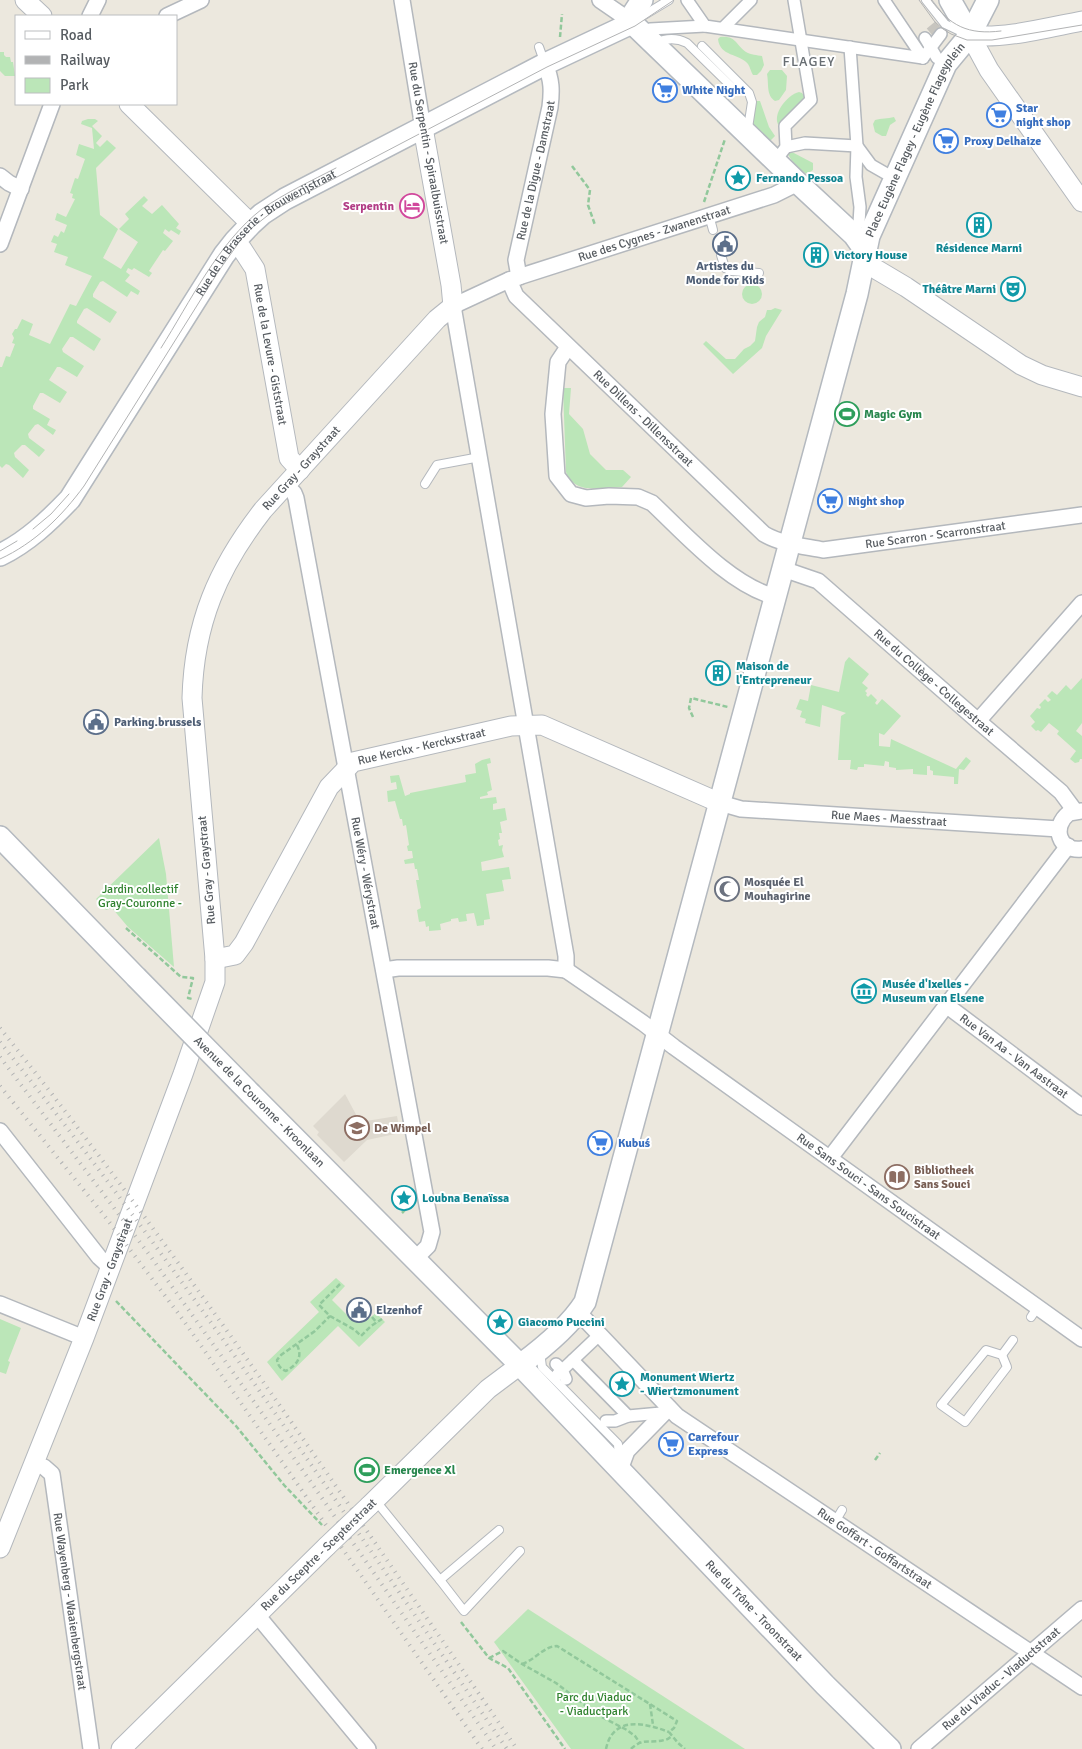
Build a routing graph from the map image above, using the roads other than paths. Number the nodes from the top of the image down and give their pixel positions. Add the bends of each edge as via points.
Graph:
1 (25, 0) edge
2 (98, 0) edge
3 (200, 0) edge
4 (402, 0) edge
5 (600, 0) edge
6 (642, 0) edge
7 (669, 0) edge
8 (687, 0) edge
9 (751, 0) edge
10 (794, 0) edge
11 (884, 0) edge
12 (926, 0) edge
13 (950, 0) edge
14 (988, 0) edge
15 (41, 15) edge
16 (90, 15) edge
17 (169, 15) edge
18 (1082, 21) edge
19 (705, 26) junction
20 (723, 28) junction
21 (641, 29) junction
22 (941, 34) dead end
23 (970, 35) junction
24 (925, 38) dead end
25 (800, 40) junction
26 (702, 46) dead end
27 (850, 47) junction
28 (934, 54) junction
29 (542, 56) junction
30 (923, 58) junction
31 (731, 86) dead end
32 (52, 105) edge
33 (130, 105) edge
34 (423, 128) junction
35 (748, 134) junction
36 (857, 146) junction
37 (885, 173) dead end
38 (0, 176) edge
39 (798, 184) junction
40 (21, 189) junction
41 (1082, 202) edge
42 (706, 210) junction
43 (859, 223) dead end
44 (251, 224) junction
45 (713, 230) dead end
46 (234, 241) junction
47 (0, 244) edge
48 (866, 252) junction
49 (721, 255) dead end
50 (759, 273) dead end
51 (514, 278) junction
52 (453, 306) junction
53 (568, 347) junction
54 (1082, 387) edge
55 (480, 458) junction
56 (300, 470) junction
57 (424, 484) dead end
58 (286, 485) junction
59 (1082, 515) edge
60 (790, 544) junction
61 (0, 555) edge
62 (783, 569) junction
63 (776, 597) junction
64 (1082, 603) edge
65 (978, 721) junction
66 (526, 725) junction
67 (346, 769) junction
68 (720, 804) junction
69 (1078, 811) edge
70 (1058, 829) junction
71 (0, 837) edge
72 (1075, 848) edge
73 (215, 959) junction
74 (384, 970) junction
75 (566, 970) junction
76 (946, 1005) junction
77 (656, 1033) junction
78 (1082, 1107) edge
79 (0, 1131) edge
80 (830, 1158) junction
81 (415, 1259) junction
82 (110, 1267) junction
83 (0, 1304) edge
84 (579, 1313) junction
85 (84, 1338) junction
86 (595, 1339) dead end
87 (1082, 1339) edge
88 (1013, 1340) dead end
89 (1002, 1355) junction
90 (573, 1360) junction
91 (520, 1365) junction
92 (556, 1370) junction
93 (665, 1411) junction
94 (628, 1416) junction
95 (606, 1421) dead end
96 (34, 1464) junction
97 (620, 1470) junction
98 (374, 1501) junction
99 (499, 1530) dead end
100 (0, 1548) edge
101 (520, 1551) dead end
102 (440, 1580) junction
103 (1082, 1609) edge
104 (257, 1615) junction
105 (1031, 1653) junction
106 (1082, 1687) edge
107 (91, 1749) edge
108 (121, 1749) edge
109 (368, 1749) edge
110 (890, 1749) edge
111 (919, 1749) edge

1 - 15 street
2 - 16 street
3 - 17 street
4 - 34 street, Rue du Serpentin - Spiraalbuisstraat
5 - 21 street
6 - 21 main road
7 - 21 lane
8 - 19 street
9 - 20 street
10 - 25 street
11 - 30 street
12 - 23 lane, Place Eugène Flagey - Eugène Flageyplein via 945,24
13 - 23 main road, Place Eugène Flagey - Eugène Flageyplein
14 - 23 main road
18 - 23 street via 1001,35
19 - 20 street
19 - 21 street
20 - 25 street
21 - 29 main road, Rue de la Brasserie - Brouwerijstraat
21 - 31 lane via 661,40 680,39 687,43
21 - 35 main road, Place Eugène Flagey - Eugène Flageyplein
22 - 28 street
23 - 41 street via 989,70
23 - 48 main road, Place Eugène Flagey - Eugène Flageyplein via 946,64 869,236
24 - 28 street
25 - 27 street
25 - 36 street via 811,100 785,126 783,151 805,143
26 - 35 lane via 749,93 752,102
27 - 30 street
27 - 36 street
28 - 30 street
29 - 34 main road, Rue de la Brasserie - Brouwerijstraat
29 - 51 street, Rue de la Digue - Damstraat via 551,78 550,107
32 - 40 street
33 - 44 street
34 - 44 main road, Rue de la Brasserie - Brouwerijstraat via 285,199
34 - 52 street, Rue du Serpentin - Spiraalbuisstraat
35 - 39 main road, Place Eugène Flagey - Eugène Flageyplein
36 - 37 street via 871,165
36 - 43 street
38 - 40 street
39 - 42 street, Rue des Cygnes - Zwanenstraat via 774,195
39 - 48 main road, Place Eugène Flagey - Eugène Flageyplein via 854,235
40 - 47 street
42 - 45 lane
42 - 51 street, Rue des Cygnes - Zwanenstraat
44 - 46 main road, Rue de la Brasserie - Brouwerijstraat
46 - 56 street, Rue de la Levure - Giststraat via 254,269 289,458
46 - 61 main road, Rue de la Brasserie - Brouwerijstraat via 70,499 41,528
48 - 54 street via 874,268 1021,365
48 - 60 main road
49 - 50 lane via 725,268 731,272
51 - 52 street, Rue Gray - Graystraat
51 - 53 street, Rue Dillens - Dillensstraat via 516,296
52 - 55 street
52 - 56 street, Rue Gray - Graystraat via 437,319
53 - 60 street, Rue Dillens - Dillensstraat via 764,534
53 - 63 street via 558,362 553,414 557,476 571,494 586,498 638,497 652,503 721,568
55 - 57 lane via 437,465
55 - 66 street
56 - 58 street, Rue Gray - Graystraat
58 - 67 street, Rue Wéry - Wérystraat via 296,498
58 - 73 street, Rue Gray - Graystraat via 259,515 228,560 203,620 192,672
59 - 60 street, Rue Scarron - Scarronstraat via 823,550
60 - 62 main road
62 - 63 main road
62 - 65 street, Rue du Collège - Collegestraat via 818,581
63 - 68 main road
64 - 65 street
65 - 69 street, Rue du Collège - Collegestraat via 1061,792
66 - 67 street, Rue Kerckx - Kerckxstraat via 357,761
66 - 68 street, Rue Kerckx - Kerckxstraat via 542,725
66 - 75 street
67 - 73 street, Rue Kerckx - Kerckxstraat via 329,787 244,944 235,955
67 - 74 street, Rue Wéry - Wérystraat
68 - 70 street, Rue Maes - Maesstraat via 741,809
68 - 77 main road
69 - 70 street via 1064,817
70 - 72 street via 1060,839
71 - 81 main road, Avenue de la Couronne - Kroonlaan, bridge
72 - 76 street
73 - 82 street, Rue Gray - Graystraat via 215,982 208,1005
74 - 75 street
74 - 81 street, Rue Wéry - Wérystraat via 432,1232 428,1246
75 - 77 street, Rue Sans Souci - Sans Soucistraat
76 - 78 street, Rue Van Aa - Van Aastraat
76 - 80 street
77 - 80 street, Rue Sans Souci - Sans Soucistraat
77 - 84 main road via 585,1302
79 - 82 street
80 - 87 street, Rue Sans Souci - Sans Soucistraat via 1034,1312
81 - 91 main road, Avenue de la Couronne - Kroonlaan
82 - 85 street, Rue Gray - Graystraat
83 - 85 street
84 - 92 main road
84 - 93 street, Rue Goffart - Goffartstraat
85 - 96 street, Rue Gray - Graystraat
86 - 90 street
88 - 89 lane
89 - 89 lane via 986,1350 941,1405 965,1422 1007,1367
90 - 92 street
90 - 94 street
91 - 92 main road
91 - 92 lane
91 - 97 main road, Rue du Trône - Troonstraat
91 - 98 street, Rue du Sceptre - Scepterstraat via 488,1389
92 - 97 lane via 618,1444
93 - 94 street
93 - 97 street via 626,1451
93 - 105 street, Rue Goffart - Goffartstraat via 838,1516
94 - 95 street
96 - 100 street, Rue Gray - Graystraat
96 - 107 street, Rue Wayenberg - Waaienbergstraat via 52,1474
97 - 110 main road, Rue du Trône - Troonstraat
98 - 102 lane
98 - 104 street, Rue du Sceptre - Scepterstraat, bridge
99 - 102 lane
101 - 102 lane via 464,1611
103 - 105 street, Rue du Viaduc - Viaductstraat
104 - 108 street, Rue du Sceptre - Scepterstraat
104 - 109 street
105 - 106 street, Rue Goffart - Goffartstraat
105 - 111 street, Rue du Viaduc - Viaductstraat

